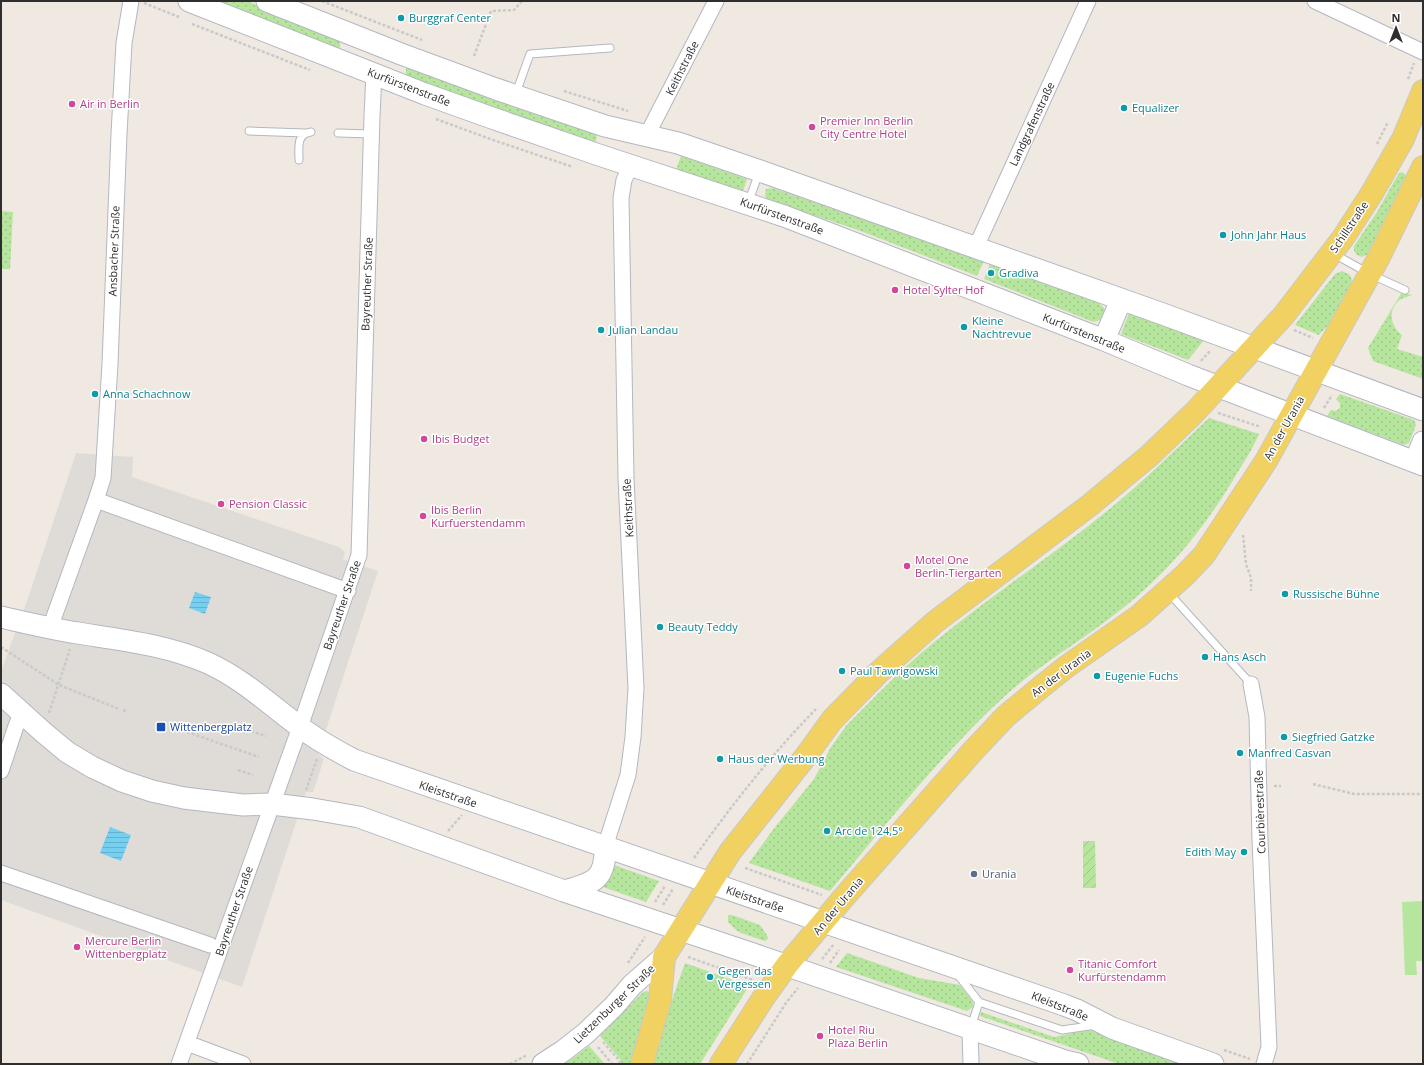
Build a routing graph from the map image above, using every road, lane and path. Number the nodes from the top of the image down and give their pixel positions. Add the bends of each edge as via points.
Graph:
1 (131, 1) edge
2 (267, 1) edge
3 (322, 1) edge
4 (522, 1) edge
5 (716, 1) edge
6 (1088, 1) edge
7 (1315, 1) edge
8 (201, 3) edge
9 (393, 29) dead end
10 (376, 44) junction
11 (610, 48) dead end
12 (474, 56) dead end
13 (1419, 56) edge
14 (374, 74) junction
15 (1414, 87) edge
16 (516, 96) junction
17 (1390, 118) dead end
18 (249, 131) dead end
19 (338, 132) dead end
20 (371, 134) junction
21 (647, 135) junction
22 (1374, 148) dead end
23 (299, 160) dead end
24 (631, 165) junction
25 (1423, 167) edge
26 (760, 171) junction
27 (748, 204) junction
28 (976, 247) junction
29 (1332, 252) junction
30 (1370, 274) junction
31 (1406, 290) dead end
32 (1121, 300) junction
33 (1292, 328) dead end
34 (1314, 339) dead end
35 (1104, 340) junction
36 (1254, 348) junction
37 (1213, 349) dead end
38 (1198, 364) dead end
39 (1316, 371) junction
40 (1219, 387) junction
41 (1333, 392) dead end
42 (1423, 410) edge
43 (1214, 412) dead end
44 (1321, 413) dead end
45 (1291, 415) junction
46 (1261, 427) dead end
47 (1423, 442) edge
48 (1419, 463) edge
49 (96, 500) junction
50 (1242, 535) dead end
51 (348, 591) junction
52 (1168, 591) junction
53 (1251, 591) dead end
54 (1, 616) edge
55 (50, 628) junction
56 (71, 647) dead end
57 (1, 648) edge
58 (1250, 684) joint
59 (59, 685) junction
60 (1, 694) edge
61 (128, 712) dead end
62 (24, 714) junction
63 (48, 719) dead end
64 (300, 727) junction
65 (251, 731) dead end
66 (187, 732) dead end
67 (266, 736) dead end
68 (319, 755) dead end
69 (259, 757) dead end
70 (238, 770) dead end
71 (1, 772) edge
72 (253, 775) dead end
73 (1313, 784) dead end
74 (306, 791) dead end
75 (1423, 794) edge
76 (272, 804) junction
77 (463, 813) dead end
78 (446, 833) dead end
79 (605, 847) junction
80 (745, 868) dead end
81 (1, 872) edge
82 (710, 883) junction
83 (666, 884) dead end
84 (675, 887) dead end
85 (564, 891) junction
86 (825, 896) dead end
87 (654, 904) dead end
88 (662, 907) dead end
89 (824, 923) junction
90 (680, 929) junction
91 (216, 947) junction
92 (831, 948) dead end
93 (839, 950) dead end
94 (664, 956) junction
95 (688, 957) dead end
96 (820, 962) dead end
97 (828, 964) dead end
98 (787, 966) junction
99 (952, 967) junction
100 (753, 980) dead end
101 (979, 1002) junction
102 (786, 1003) dead end
103 (1103, 1024) junction
104 (970, 1029) junction
105 (599, 1037) dead end
106 (593, 1042) dead end
107 (187, 1043) junction
108 (179, 1064) edge
109 (244, 1064) edge
110 (543, 1064) edge
111 (612, 1064) edge
112 (620, 1064) edge
113 (642, 1064) edge
114 (721, 1064) edge
115 (747, 1064) edge
116 (971, 1064) edge
117 (1078, 1064) edge
118 (1213, 1064) edge
119 (1264, 1064) edge

1 - 49 street, Ansbacher Straße via 124,43 120,111 103,478
2 - 10 main road
3 - 9 path
4 - 12 path via 514,10 492,11
5 - 21 street, Keithstraße
6 - 28 street, Landgrafenstraße
7 - 13 street
8 - 14 main road, Kurfürstenstraße
10 - 14 main road
10 - 16 main road
11 - 16 lane via 530,54
13 - 15 path
14 - 20 street, Bayreuther Straße
14 - 24 main road, Kurfürstenstraße via 492,118
15 - 29 main road, Schillstraße via 1403,139 1357,217
16 - 21 main road via 605,126
17 - 22 path
18 - 23 lane via 308,132 299,142
19 - 20 lane
20 - 51 street, Bayreuther Straße via 359,555
21 - 24 main road
21 - 26 main road
24 - 27 main road, Kurfürstenstraße
24 - 79 street, Keithstraße via 620,198 626,478 636,688 628,775
25 - 30 main road
26 - 27 lane
26 - 28 main road
27 - 35 main road, Kurfürstenstraße
28 - 32 main road
29 - 30 lane
29 - 36 main road, Schillstraße via 1284,315
30 - 31 lane
30 - 39 main road
32 - 35 main road
32 - 36 main road
33 - 34 path
35 - 40 main road, Kurfürstenstraße
36 - 39 main road
36 - 40 main road
37 - 38 path
39 - 42 main road
39 - 45 main road, An der Urania
40 - 45 main road, Kurfürstenstraße
40 - 82 main road via 1149,456 1067,523 935,622 879,672 832,720 730,852
41 - 44 path
43 - 46 path
45 - 48 main road, Kurfürstenstraße
45 - 52 main road, An der Urania via 1263,466 1204,554
47 - 48 main road
49 - 51 street
49 - 55 street
50 - 53 path
51 - 64 street, Bayreuther Straße
52 - 58 lane, Courbièrestraße
52 - 89 main road, An der Urania via 1139,616 1047,682 1006,716 973,750
54 - 55 main road
55 - 64 main road via 141,643 188,655 230,674
56 - 59 path
57 - 59 path
58 - 119 street, Courbièrestraße via 1258,717 1268,1040
59 - 61 path
59 - 63 path
60 - 62 main road
62 - 71 street via 16,726
62 - 76 main road via 67,752 122,781 184,798 243,805
64 - 76 street, Bayreuther Straße
64 - 79 main road, Kleiststraße via 354,760
65 - 67 path
66 - 69 path
68 - 74 path
70 - 72 path
73 - 75 path via 1354,794
76 - 85 main road via 359,817
76 - 91 street, Bayreuther Straße
77 - 78 path
79 - 82 main road, Kleiststraße
79 - 85 main road via 604,866 595,880
80 - 86 path
81 - 91 street
82 - 89 main road, Kleiststraße
82 - 90 main road
83 - 87 path
84 - 88 path
85 - 90 main road
89 - 98 main road, An der Urania
89 - 99 main road, Kleiststraße
90 - 94 main road
90 - 98 main road
91 - 107 street, Bayreuther Straße
92 - 96 path
93 - 97 path
94 - 110 main road, Lietzenburger Straße via 581,1037
94 - 113 main road via 660,1000
95 - 100 path
98 - 104 main road
98 - 114 main road, An der Urania
99 - 101 lane
99 - 103 main road, Kleiststraße via 1078,1010
101 - 103 lane via 1062,1030
101 - 104 lane
102 - 115 path
103 - 118 main road, Kleiststraße
104 - 116 street
104 - 117 main road
105 - 112 path
106 - 111 path
107 - 108 street, Bayreuther Straße
107 - 109 street

